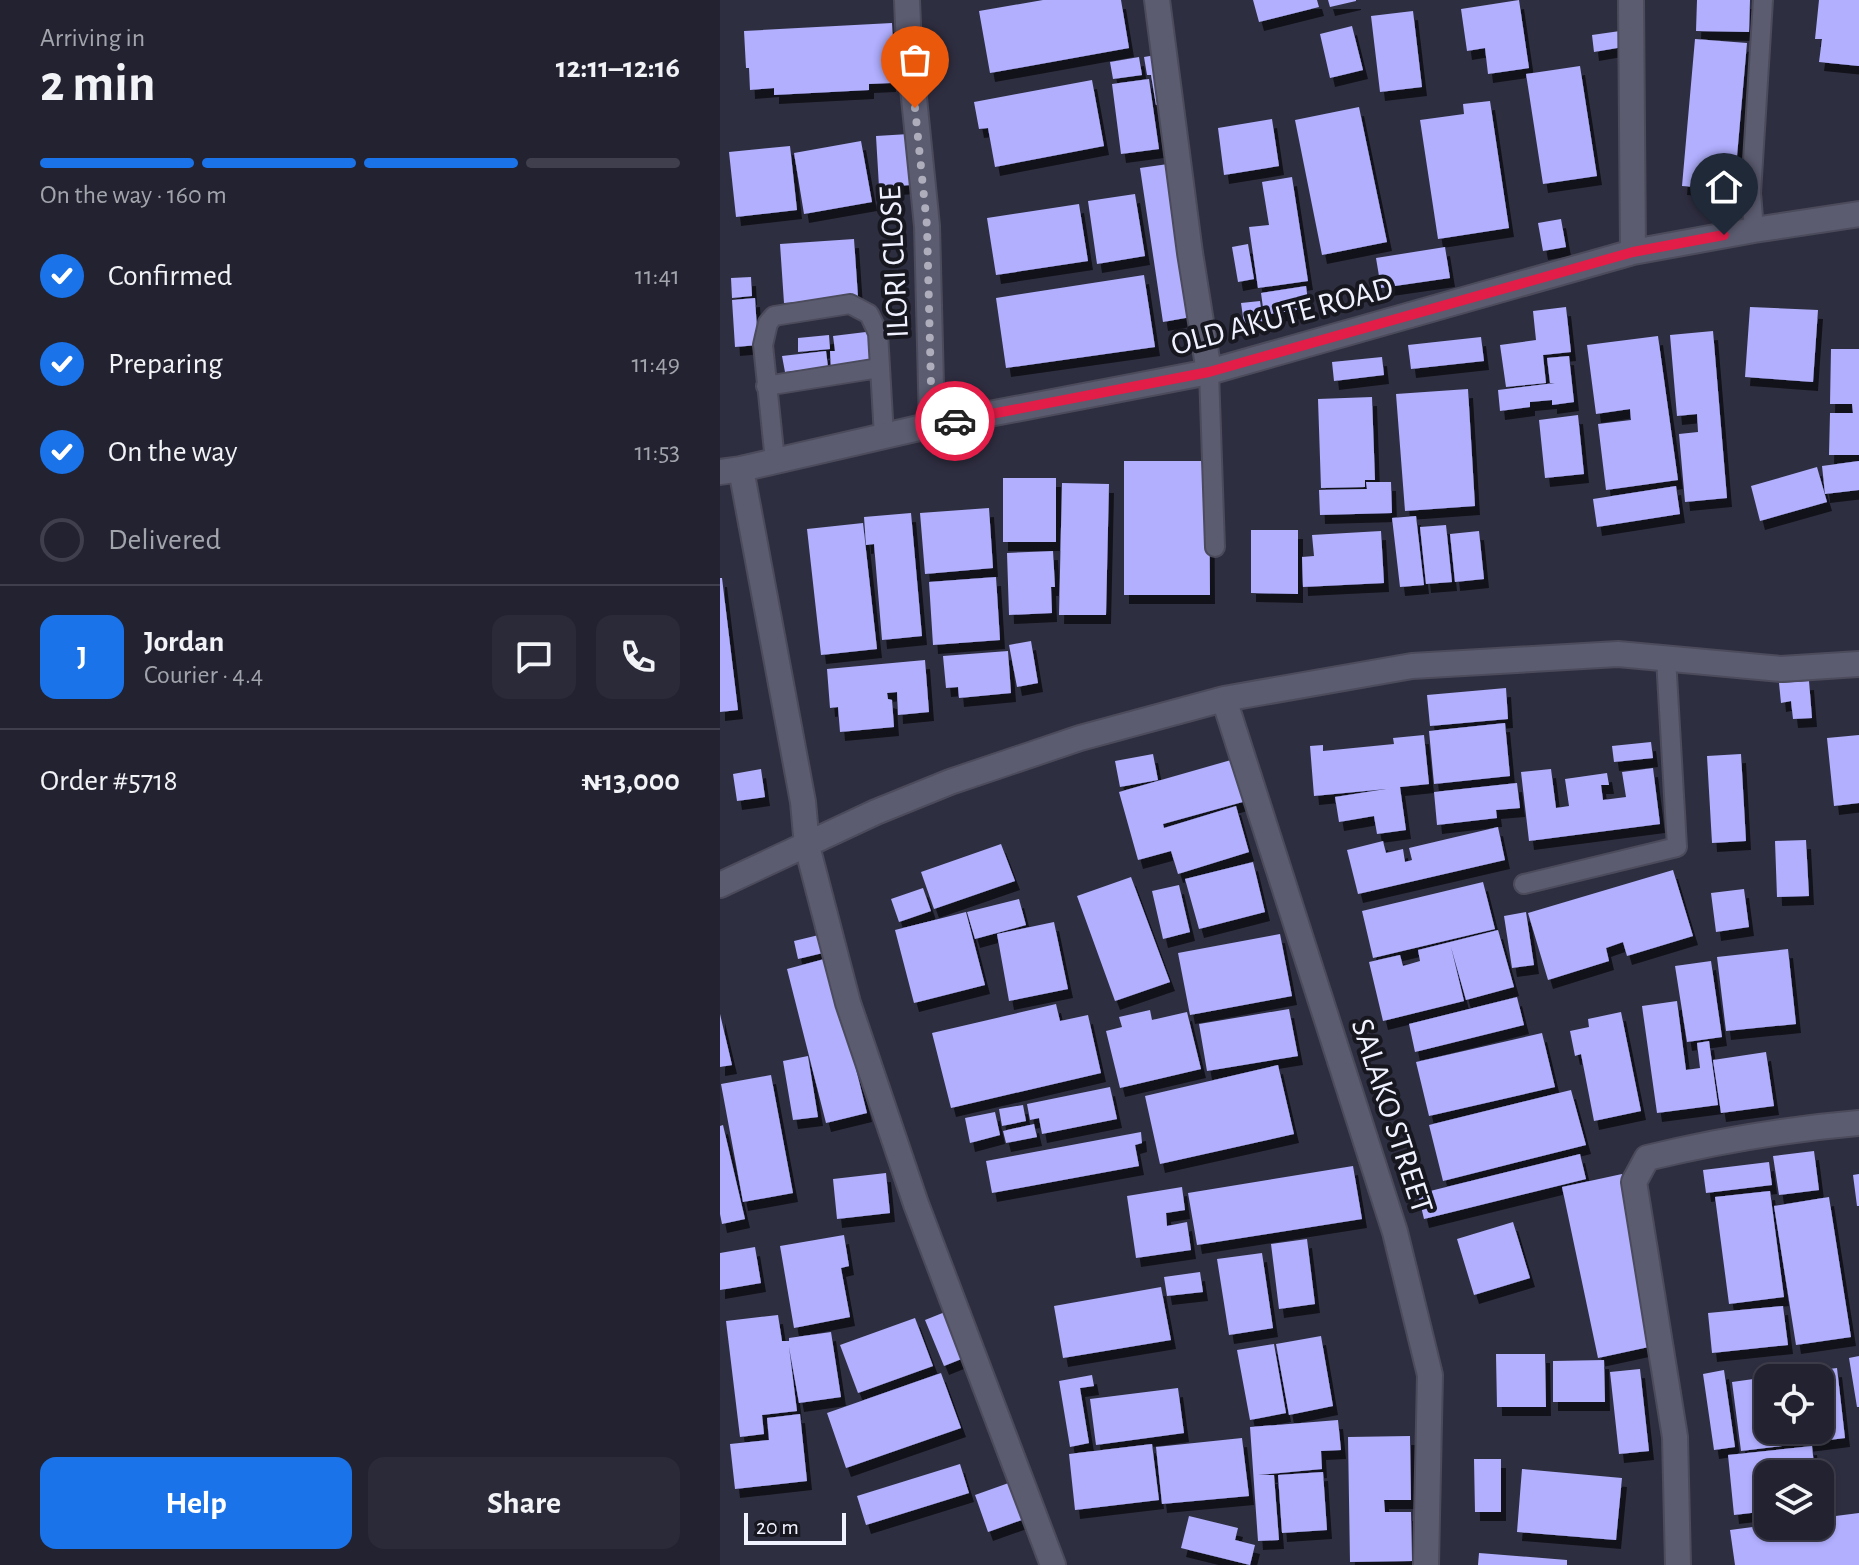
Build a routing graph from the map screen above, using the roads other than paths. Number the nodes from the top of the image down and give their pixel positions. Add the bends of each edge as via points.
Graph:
1 (907, 0) edge
2 (1157, 0) edge
3 (1631, 0) edge
4 (1763, 0) edge
5 (1859, 214) edge
6 (1754, 230) junction
7 (1633, 252) junction
8 (879, 368) junction
9 (1209, 372) junction
10 (766, 386) junction
11 (932, 425) junction
12 (884, 436) junction
13 (775, 461) junction
14 (730, 471) edge
15 (1215, 547) dead end
16 (1666, 658) junction
17 (1859, 664) edge
18 (1224, 699) junction
19 (807, 846) junction
20 (1524, 884) dead end
21 (720, 885) edge
22 (1859, 1123) edge
23 (1053, 1565) edge
24 (1426, 1565) edge
25 (1678, 1565) edge

1 - 11 street, ILORI CLOSE via 927,226
2 - 9 street
3 - 7 street
4 - 6 lane via 1751,193
5 - 6 street, OLD AKUTE ROAD
6 - 7 street, OLD AKUTE ROAD
7 - 9 street, OLD AKUTE ROAD
8 - 10 lane
8 - 10 lane via 878,333 869,314 850,304 774,316 763,345
8 - 12 lane
9 - 11 street, OLD AKUTE ROAD
9 - 15 lane
10 - 13 lane
11 - 12 street, OLD AKUTE ROAD
12 - 13 street, OLD AKUTE ROAD
13 - 14 street, OLD AKUTE ROAD
14 - 19 street via 803,802
16 - 17 street via 1781,669
16 - 18 street via 1618,654 1412,666
16 - 20 lane via 1677,847
18 - 19 street via 1080,738 950,782
18 - 24 street, SALAKO STREET via 1395,1232 1430,1375
19 - 21 street
19 - 23 street via 848,1003 916,1204
22 - 25 street via 1676,1150 1647,1158 1634,1182 1675,1437

